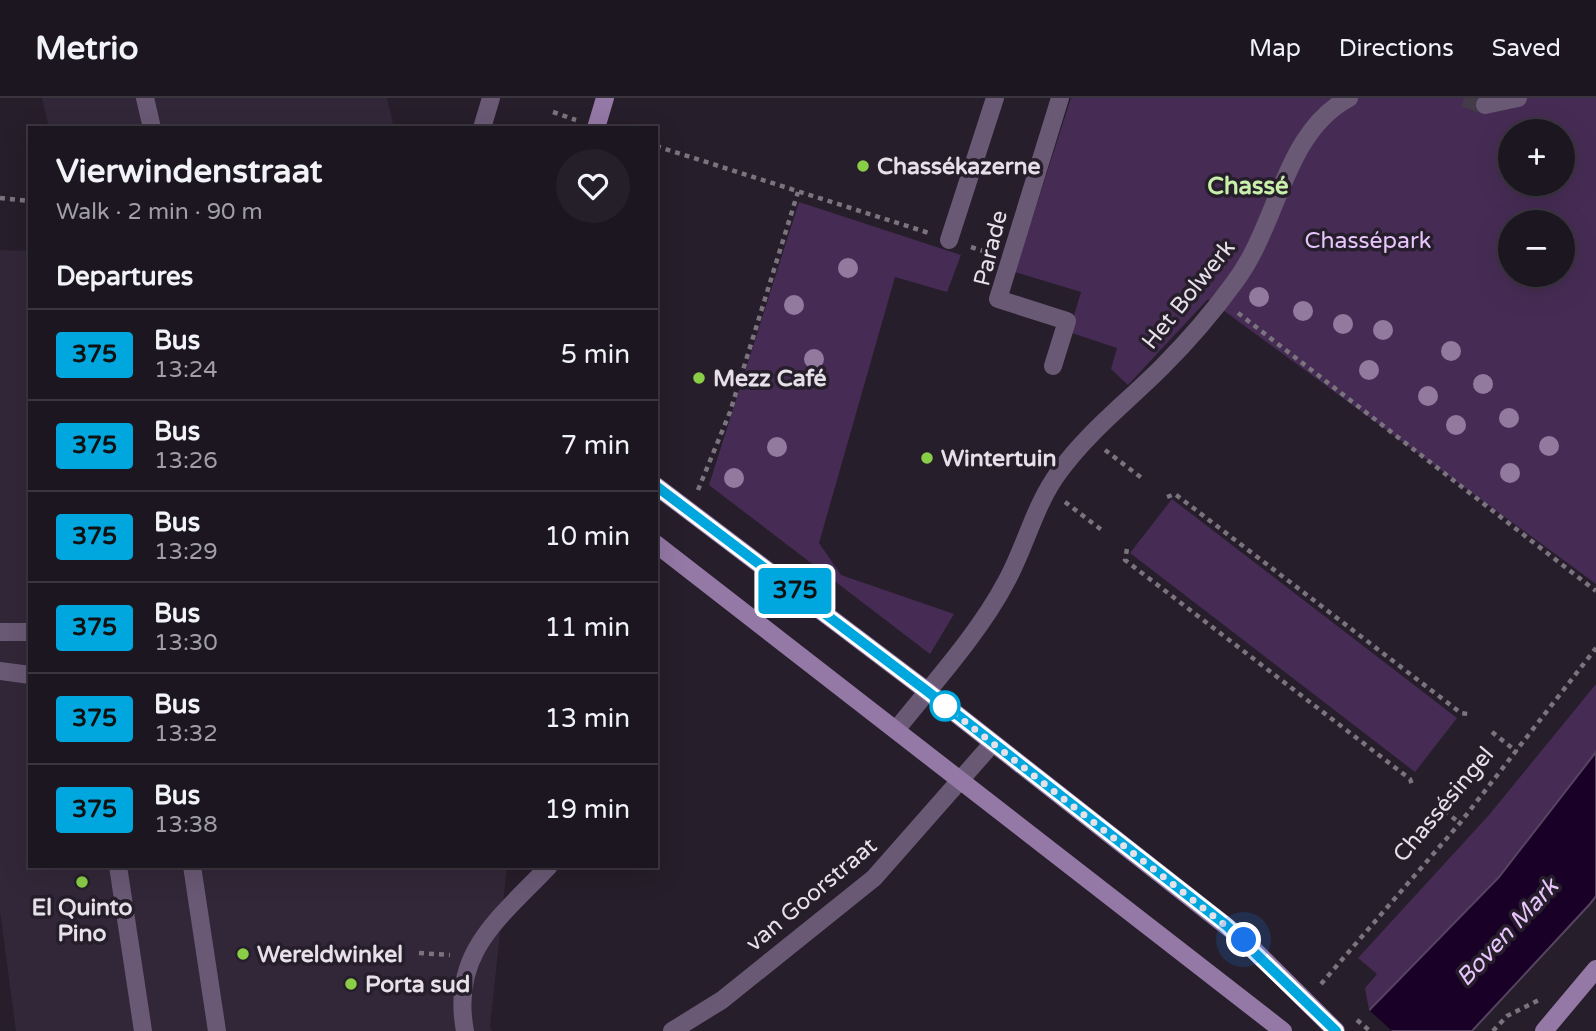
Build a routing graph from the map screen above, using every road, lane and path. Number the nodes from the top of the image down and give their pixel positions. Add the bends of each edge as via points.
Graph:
1 (145, 98) edge
2 (491, 98) edge
3 (605, 98) edge
4 (995, 98) edge
5 (1060, 98) edge
6 (1349, 98) edge
7 (1518, 98) edge
8 (1485, 105) dead end
9 (152, 126) edge
10 (483, 126) edge
11 (597, 126) edge
12 (658, 147) edge
13 (798, 192) junction
14 (0, 198) edge
15 (28, 201) edge
16 (949, 240) junction
17 (1009, 259) junction
18 (1221, 300) junction
19 (1053, 366) dead end
20 (1088, 437) junction
21 (1143, 479) dead end
22 (658, 488) edge
23 (1048, 488) junction
24 (1167, 497) dead end
25 (685, 508) junction
26 (1103, 531) dead end
27 (658, 546) edge
28 (1127, 549) dead end
29 (1596, 591) edge
30 (0, 632) edge
31 (28, 632) edge
32 (1596, 648) edge
33 (0, 671) edge
34 (28, 675) edge
35 (927, 691) junction
36 (1468, 714) dead end
37 (896, 730) junction
38 (1492, 732) dead end
39 (992, 744) junction
40 (1517, 752) junction
41 (962, 782) junction
42 (1413, 787) dead end
43 (1436, 805) dead end
44 (1460, 823) junction
45 (118, 868) edge
46 (192, 868) edge
47 (547, 868) edge
48 (419, 953) dead end
49 (470, 956) junction
50 (1596, 969) edge
51 (1320, 985) dead end
52 (1333, 1029) edge
53 (1278, 1030) edge
54 (143, 1031) edge
55 (217, 1031) edge
56 (465, 1031) edge
57 (672, 1031) edge
58 (1544, 1031) edge

1 - 9 street
2 - 10 street
3 - 11 street
4 - 16 street, Parade
5 - 17 street, Parade
6 - 18 street, Het Bolwerk via 1328,111 1304,138 1254,253
7 - 8 street
12 - 13 path
13 - 16 path
13 - 25 path via 730,412 704,482
14 - 15 path
16 - 17 path
17 - 19 street, Parade via 998,299 1067,321
18 - 20 street, Het Bolwerk via 1178,351
18 - 29 path
20 - 21 path
20 - 23 street, Het Bolwerk
22 - 25 street
23 - 26 path
23 - 35 street, Het Bolwerk via 1005,584
24 - 36 path via 1175,494
25 - 35 street
27 - 37 street
28 - 42 path via 1125,560 1410,779
30 - 31 street
32 - 40 path, Chassésingel
33 - 34 street
35 - 37 street, Het Bolwerk
35 - 39 street
37 - 41 street
38 - 40 path
39 - 41 street, van Goorstraat
39 - 52 street via 1244,940
40 - 44 path, Chassésingel
41 - 53 street
41 - 57 street, van Goorstraat via 874,878 722,1000
43 - 44 path
44 - 51 path, Chassésingel
45 - 54 street
46 - 55 street
47 - 49 street via 483,934
48 - 49 path
49 - 56 street via 463,982
50 - 58 street

